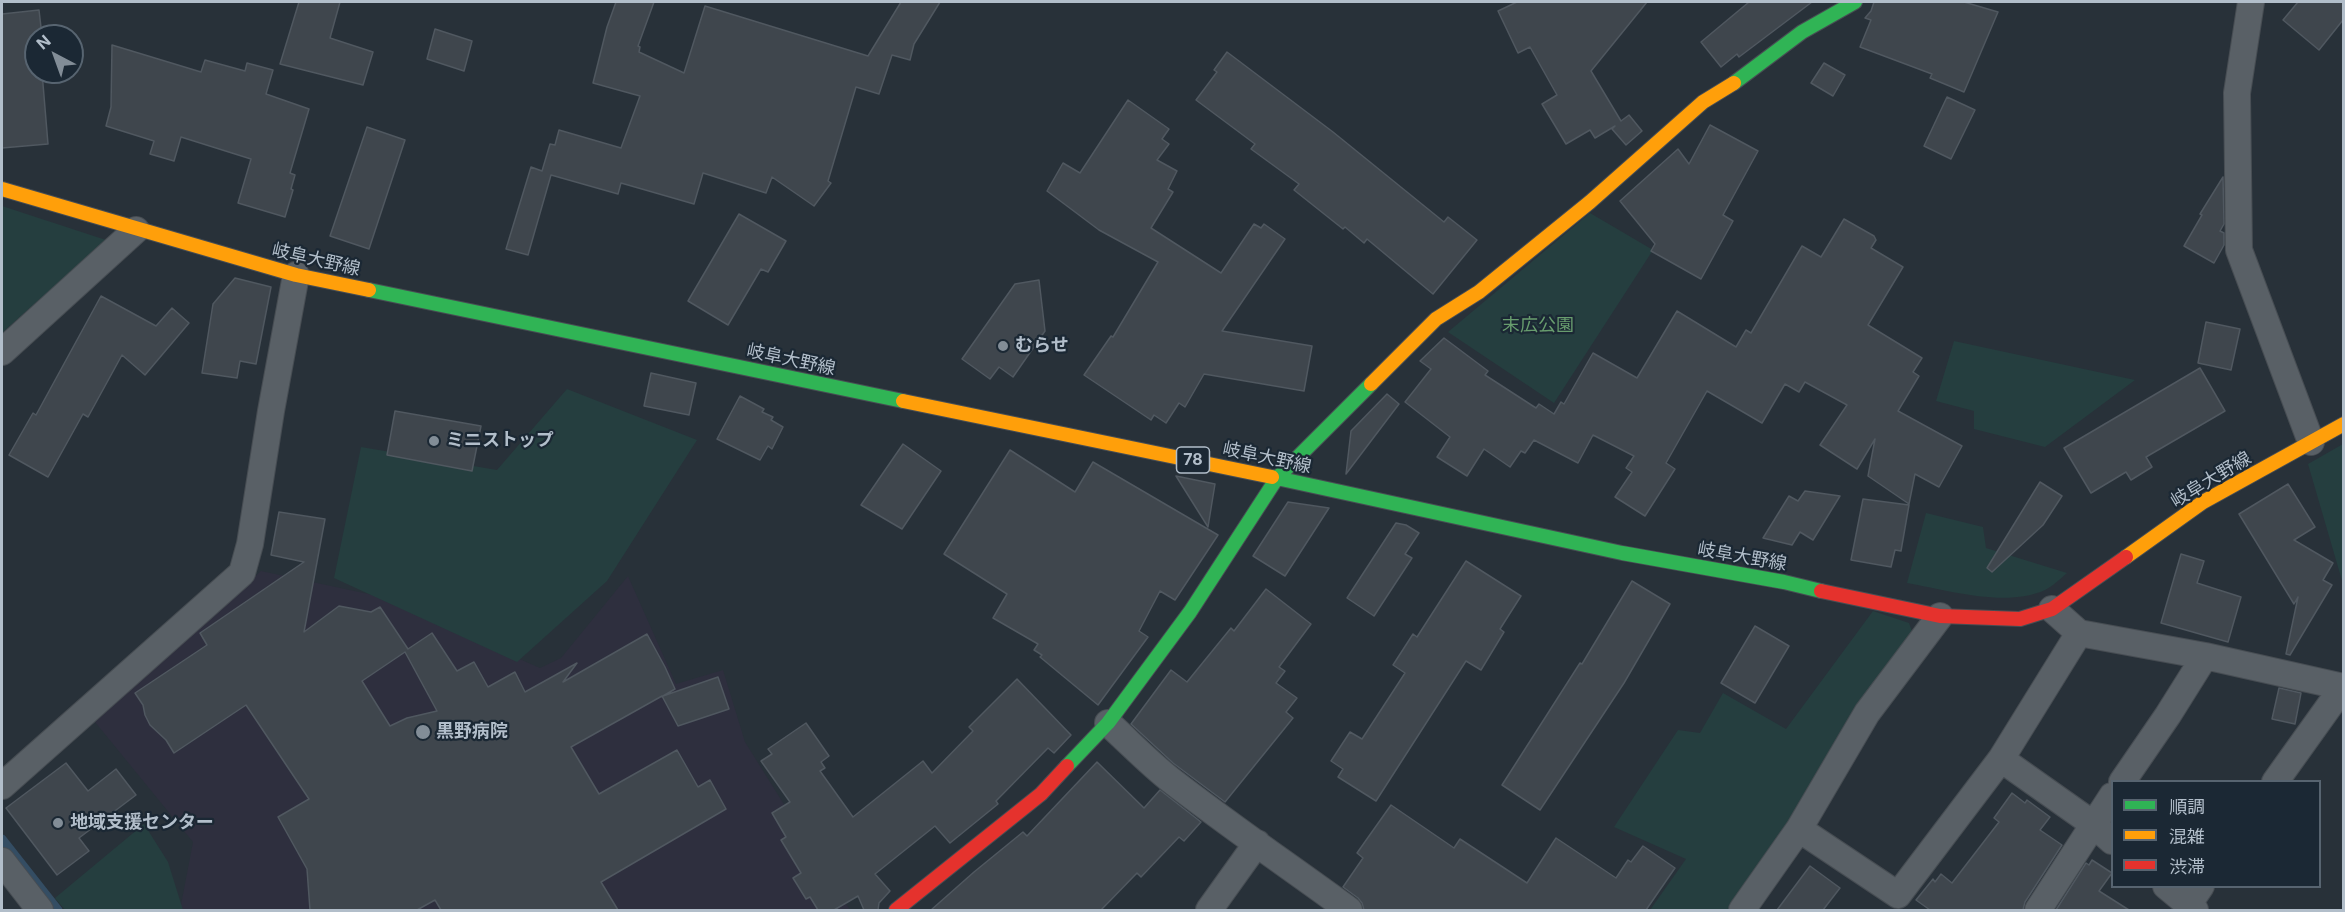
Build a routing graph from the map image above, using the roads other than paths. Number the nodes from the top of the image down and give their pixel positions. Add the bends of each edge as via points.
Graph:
1 (1855, 2) edge
2 (2251, 2) edge
3 (2, 189) edge
4 (136, 230) junction
5 (296, 275) junction
6 (2, 352) edge
7 (2343, 424) edge
8 (2311, 442) junction
9 (1277, 478) junction
10 (2052, 609) junction
11 (1940, 616) junction
12 (2079, 633) junction
13 (2205, 656) junction
14 (2343, 687) edge
15 (1108, 723) junction
16 (2001, 759) junction
17 (2123, 780) edge
18 (2277, 780) edge
19 (2, 786) edge
20 (2111, 797) edge
21 (2093, 824) junction
22 (1799, 829) junction
23 (2111, 839) edge
24 (1257, 843) junction
25 (2, 861) edge
26 (2170, 888) edge
27 (2194, 901) edge
28 (40, 910) edge
29 (896, 910) edge
30 (1209, 910) edge
31 (1349, 910) edge
32 (1743, 910) edge
33 (2038, 910) edge

1 - 9 main road via 1802,32 1746,76 1703,102 1590,202 1479,292 1436,319
2 - 8 street via 2237,93 2239,250
3 - 4 main road, 岐阜大野線 / 78
4 - 5 main road, 岐阜大野線 / 78
4 - 6 street
5 - 9 main road, 岐阜大野線 / 78
5 - 19 street via 242,573
7 - 8 main road, 岐阜大野線 / 78
8 - 10 main road, 岐阜大野線 / 78 via 2203,502
9 - 11 main road, 岐阜大野線 / 78 via 1611,551 1784,582
9 - 15 main road via 1190,612
10 - 11 main road, 岐阜大野線 / 78 via 2020,619
10 - 12 street
11 - 22 street via 1867,713
12 - 13 street
12 - 16 street
13 - 14 street
13 - 17 street
14 - 18 street
15 - 24 street via 1171,780
15 - 29 main road via 1041,794
16 - 21 street
16 - 22 street via 1898,895
20 - 21 street
21 - 23 street
21 - 33 street
22 - 32 street
24 - 30 street
24 - 31 street
25 - 28 street
26 - 27 street

